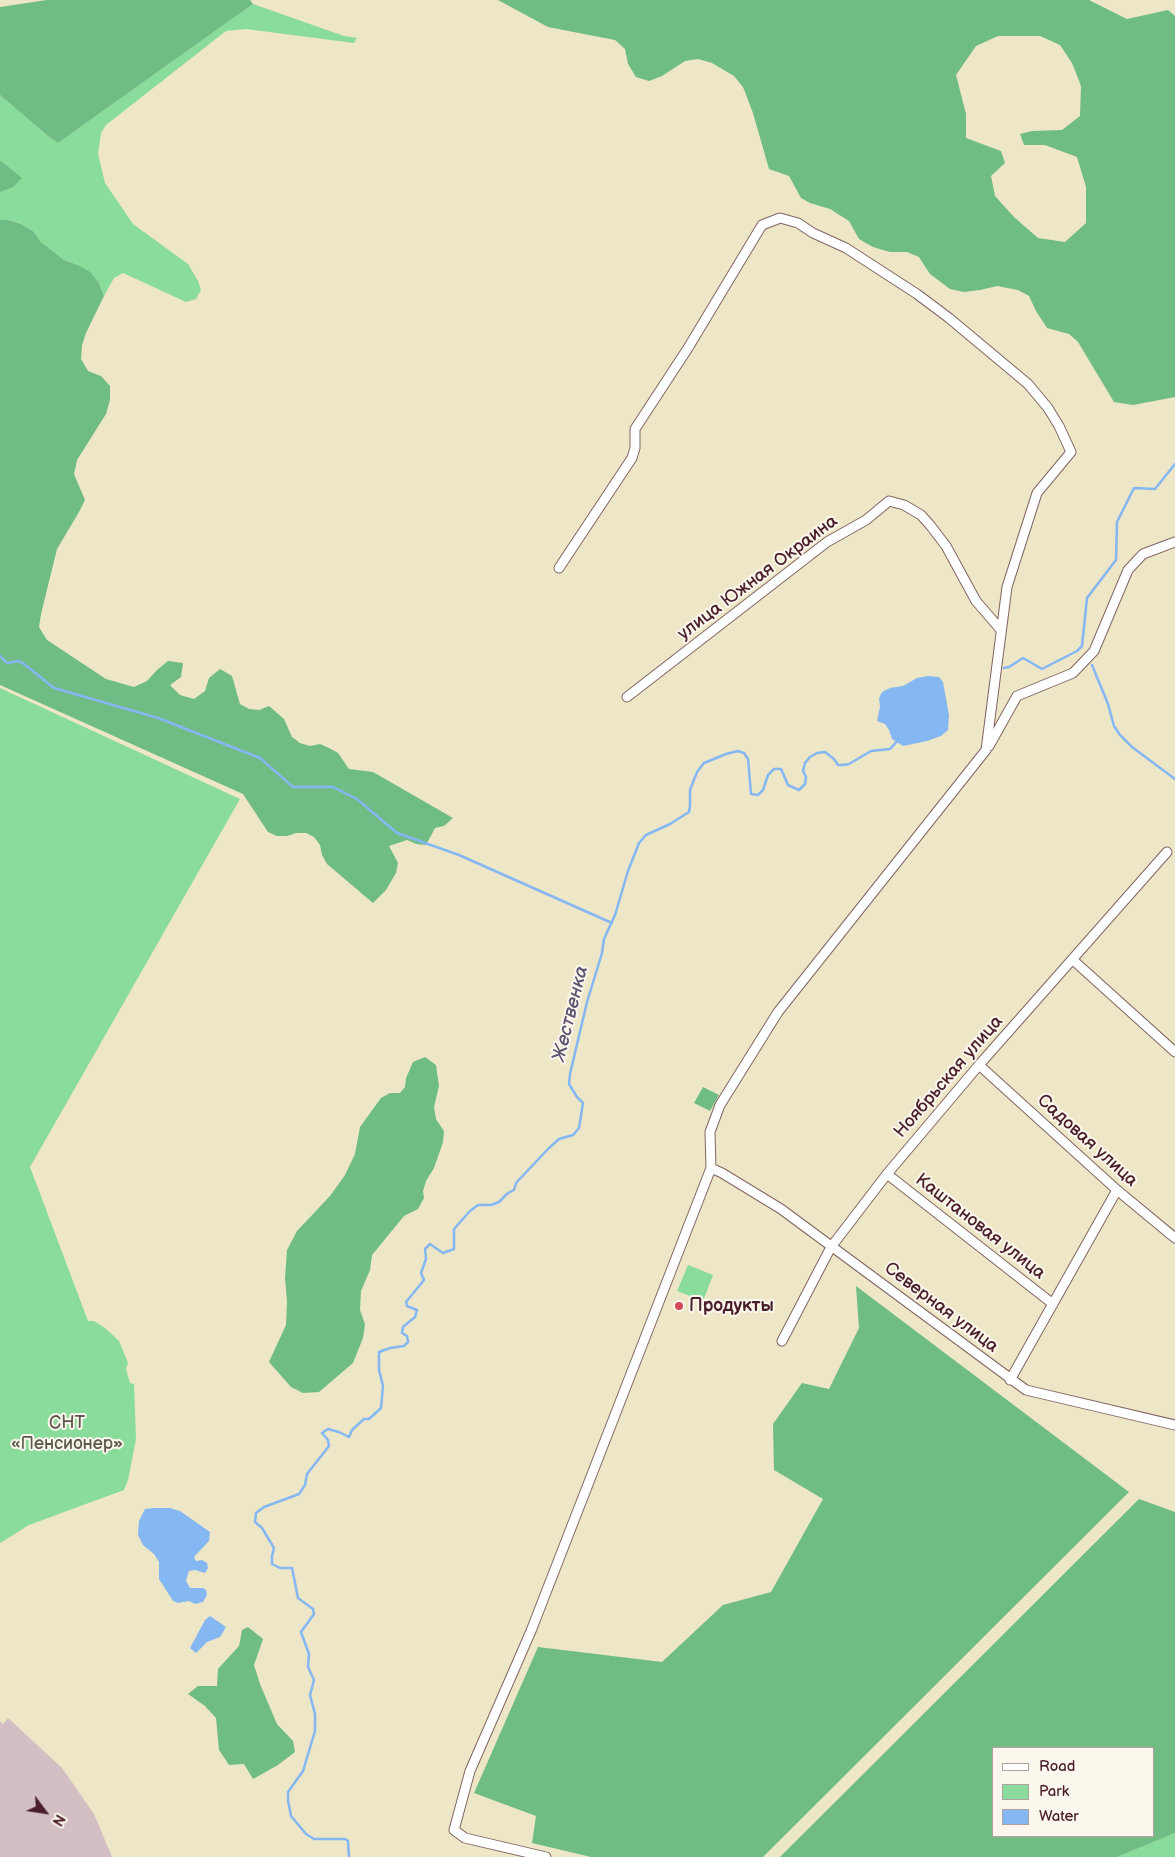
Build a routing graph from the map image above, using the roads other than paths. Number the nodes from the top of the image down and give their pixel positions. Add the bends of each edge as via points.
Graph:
1 (1175, 542) edge
2 (559, 568) dead end
3 (1001, 630) junction
4 (627, 697) dead end
5 (986, 750) junction
6 (1167, 852) dead end
7 (1073, 960) junction
8 (1175, 1052) edge
9 (979, 1065) junction
10 (711, 1168) junction
11 (887, 1174) junction
12 (1117, 1190) junction
13 (1175, 1238) edge
14 (831, 1247) junction
15 (1053, 1304) junction
16 (782, 1341) dead end
17 (1010, 1380) junction
18 (1175, 1424) edge
19 (546, 1857) edge

1 - 5 street via 1143,554 1128,570 1094,651 1073,674 1018,696
2 - 3 street via 632,458 635,429 762,225 780,218 798,222 813,233 846,248 923,299 1028,384 1059,426 1071,452 1037,494 1007,587
3 - 4 street, улица Южная Окраина via 976,601 946,546 930,525 904,505 889,501 866,520 827,542
3 - 5 street
5 - 10 street via 778,1012 720,1105 710,1132
6 - 7 street, Ноябрьская улица
7 - 8 street
7 - 9 street, Ноябрьская улица
9 - 11 street, Ноябрьская улица
9 - 12 street, Садовая улица
10 - 14 street, Северная улица via 781,1209
10 - 19 street via 531,1631 470,1771 454,1830 465,1838
11 - 14 street, Ноябрьская улица
11 - 15 street, Каштановая улица
12 - 13 street, Садовая улица
12 - 15 street
14 - 16 street, Ноябрьская улица
14 - 17 street, Северная улица
15 - 17 street
17 - 18 street, Северная улица via 1026,1390

